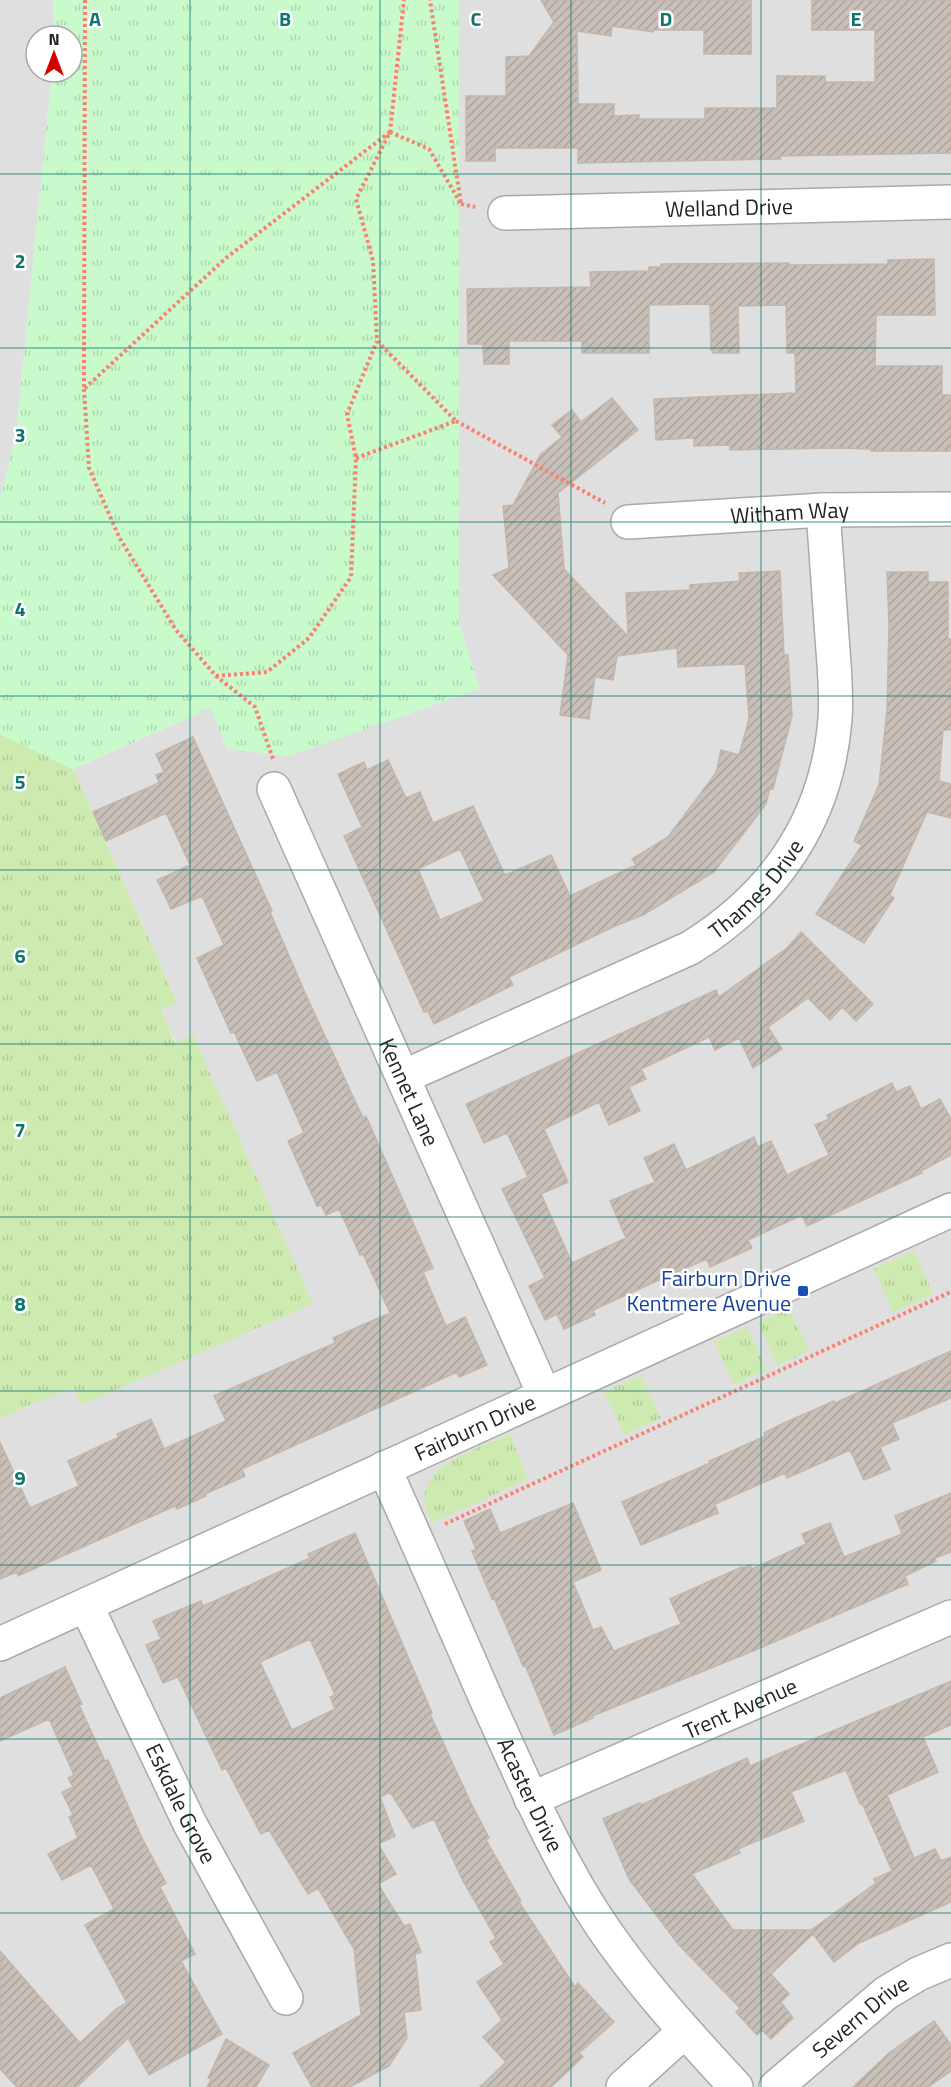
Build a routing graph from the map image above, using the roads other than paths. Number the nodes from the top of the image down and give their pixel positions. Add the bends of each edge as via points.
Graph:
1 (951, 202) edge
2 (505, 213) dead end
3 (951, 508) edge
4 (823, 510) junction
5 (628, 522) road end
6 (274, 789) road end
7 (403, 1077) junction
8 (951, 1210) edge
9 (544, 1394) junction
10 (384, 1468) junction
11 (86, 1605) junction
12 (951, 1617) edge
13 (0, 1644) edge
14 (531, 1799) junction
15 (951, 1960) edge
16 (286, 1998) dead end
17 (685, 2031) junction
18 (624, 2087) edge
19 (736, 2087) edge
20 (776, 2087) edge

1 - 2 street, Welland Drive
3 - 4 street, Witham Way
4 - 5 street, Witham Way
4 - 7 street, Thames Drive via 836,694 833,741 814,809 778,871 738,914 690,948
6 - 7 street, Kennet Lane
7 - 9 street, Kennet Lane
8 - 9 street, Fairburn Drive
9 - 10 street, Fairburn Drive
10 - 11 street, Fairburn Drive
10 - 14 street, Acaster Drive
11 - 13 street, Fairburn Drive
11 - 16 street, Eskdale Grove via 190,1824
12 - 14 street, Trent Avenue
14 - 17 street, Acaster Drive via 591,1910
15 - 20 street, Severn Drive via 886,1993
17 - 18 street
17 - 19 street, Acaster Drive

